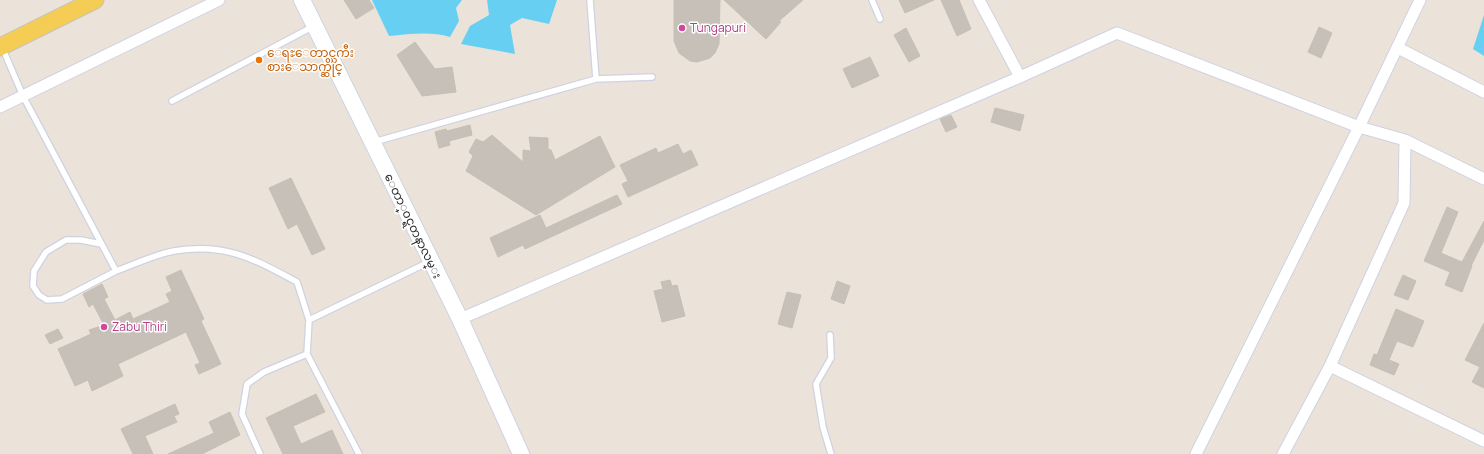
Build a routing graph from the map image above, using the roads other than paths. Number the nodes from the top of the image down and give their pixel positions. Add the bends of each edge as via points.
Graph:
1 (95, 0) edge
2 (219, 0) edge
3 (302, 0) edge
4 (590, 0) edge
5 (872, 0) edge
6 (979, 0) edge
7 (1420, 0) edge
8 (880, 19) dead end
9 (314, 26) junction
10 (1, 46) edge
11 (1398, 48) junction
12 (652, 76) dead end
13 (1020, 77) junction
14 (596, 79) junction
15 (1484, 92) edge
16 (23, 96) junction
17 (172, 101) dead end
18 (0, 107) edge
19 (1359, 127) junction
20 (1405, 140) junction
21 (372, 142) junction
22 (1484, 179) edge
23 (101, 244) junction
24 (431, 261) junction
25 (116, 271) junction
26 (460, 319) junction
27 (309, 320) junction
28 (830, 335) dead end
29 (307, 354) junction
30 (1330, 366) junction
31 (1484, 441) edge
32 (260, 454) edge
33 (359, 454) edge
34 (521, 454) edge
35 (831, 454) edge
36 (1196, 454) edge
37 (1283, 454) edge

1 - 10 main road
2 - 16 street
3 - 9 main road, ေတာ္၀င္ရတနာလမ္း
4 - 14 lane
5 - 8 lane
6 - 13 street
7 - 11 street
9 - 17 lane
9 - 21 main road, ေတာ္၀င္ရတနာလမ္း
10 - 16 lane
11 - 15 street
11 - 19 street
12 - 14 lane
13 - 19 street via 1116,33
13 - 26 street
14 - 21 lane
16 - 18 street
16 - 23 lane
19 - 20 street
19 - 36 street
20 - 22 street
20 - 30 street via 1404,203
21 - 24 main road, ေတာ္၀င္ရတနာလမ္း
23 - 25 lane
23 - 25 lane via 66,240 46,252 34,270 33,286 46,300 62,299
24 - 26 main road, ေတာ္၀င္ရတနာလမ္း
24 - 27 lane
25 - 27 lane via 173,251 200,248 228,251 257,260 297,282
26 - 34 main road, ေတာ္၀င္ရတနာလမ္း
27 - 29 lane
28 - 35 lane via 831,358 816,384
29 - 32 lane via 264,372 247,384 242,414
29 - 33 lane
30 - 31 street
30 - 37 street

